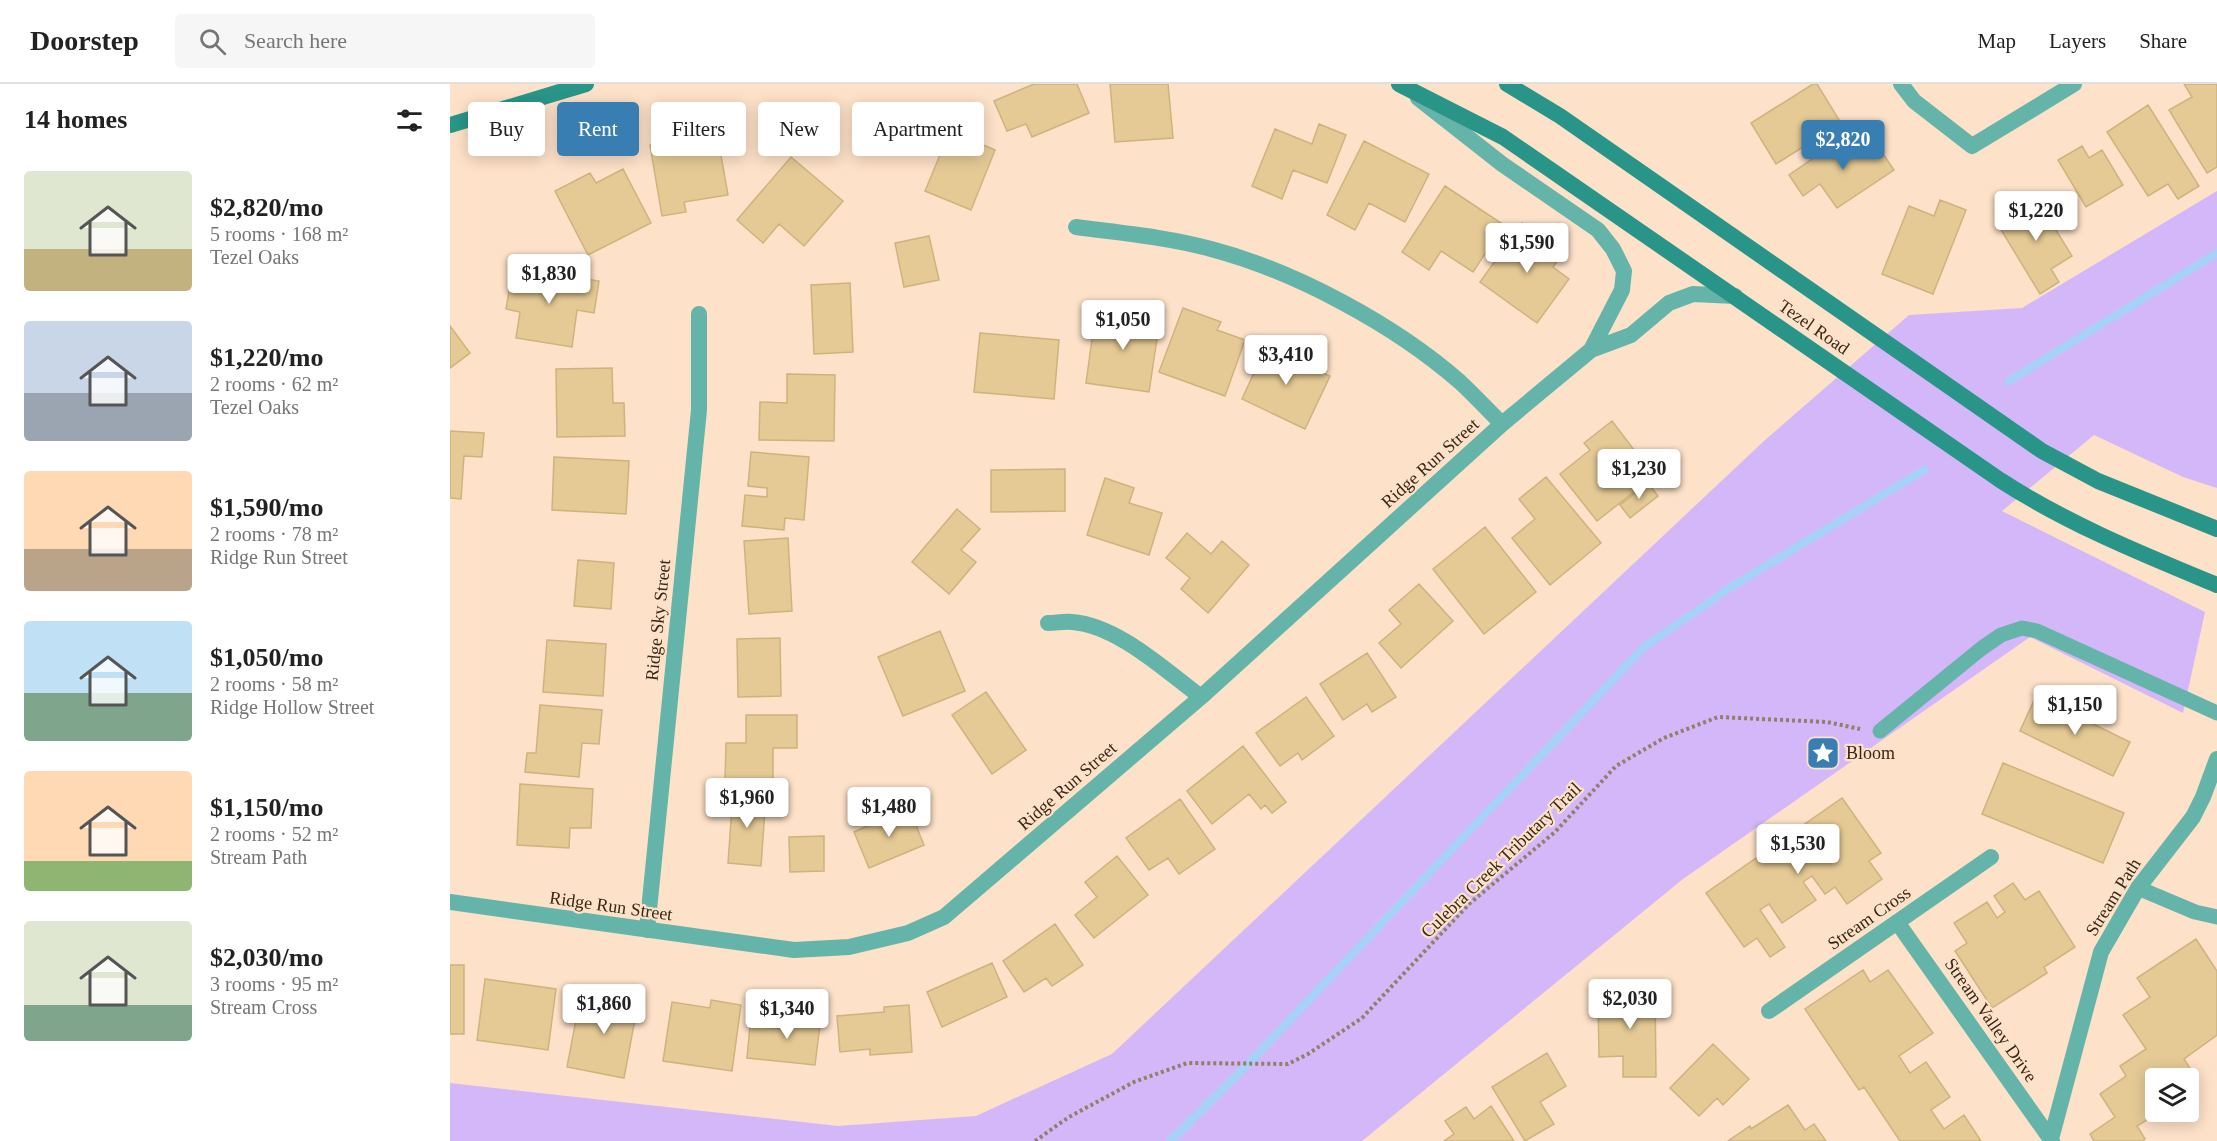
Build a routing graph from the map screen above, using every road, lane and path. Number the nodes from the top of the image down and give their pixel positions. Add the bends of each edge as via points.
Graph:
1 (586, 84) edge
2 (1400, 84) edge
3 (1507, 84) edge
4 (1901, 84) edge
5 (2074, 84) edge
6 (450, 125) edge
7 (1076, 227) dead end
8 (1735, 296) junction
9 (699, 314) dead end
10 (1591, 350) junction
11 (1502, 424) junction
12 (2217, 529) edge
13 (2217, 585) edge
14 (1048, 623) dead end
15 (1201, 697) junction
16 (2217, 713) edge
17 (1880, 731) joint
18 (2217, 759) edge
19 (2212, 786) edge
20 (1991, 857) dead end
21 (2138, 888) junction
22 (450, 902) edge
23 (2217, 917) edge
24 (1898, 922) junction
25 (647, 930) junction
26 (1769, 1011) dead end
27 (2052, 1140) edge
28 (1035, 1141) edge

1 - 6 main road
2 - 8 main road, Tezel Road via 1503,137
2 - 10 street, Ridge Run Street via 1502,164 1598,230 1613,249 1624,271 1622,290
3 - 12 main road, Tezel Road via 1560,116 2042,451 2098,481
4 - 5 street via 1914,101 1972,146
7 - 11 street via 1212,249 1323,292 1400,337 1459,381
8 - 10 street, Ridge Run Street via 1692,294 1669,303 1631,335
8 - 13 main road, Tezel Road via 2037,504 2123,547
9 - 25 street, Ridge Sky Street via 699,410
10 - 11 street, Ridge Run Street
11 - 15 street, Ridge Run Street
14 - 15 street via 1073,622 1123,639
15 - 25 street, Ridge Run Street via 944,917 908,933 849,947 794,950
16 - 17 lane via 2037,631 2022,628 2001,635 1982,648
17 - 28 path, Culebra Creek Tributary Trail via 1827,722 1718,717 1664,738 1616,766 1554,832 1470,904 1362,1018 1308,1054 1288,1064 1187,1063 1134,1082 1069,1117
18 - 19 street, Stream Path
19 - 21 street, Stream Path
20 - 24 street, Stream Cross
21 - 23 lane
21 - 27 street, Stream Path via 2101,952
22 - 25 street, Ridge Run Street
24 - 26 street, Stream Cross
24 - 27 street, Stream Valley Drive

